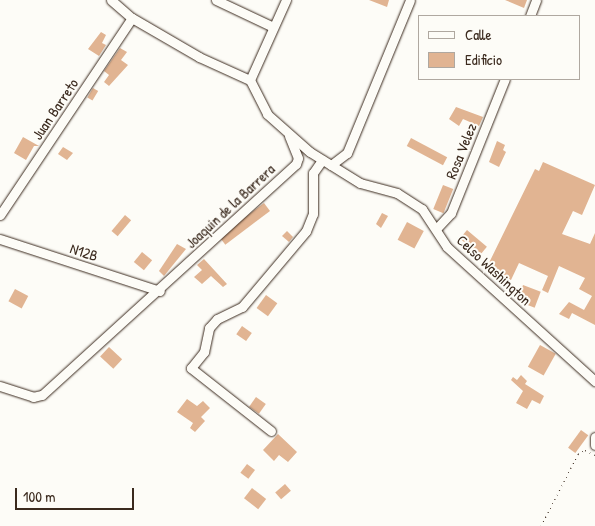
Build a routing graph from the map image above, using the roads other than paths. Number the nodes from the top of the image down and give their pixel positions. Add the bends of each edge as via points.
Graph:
1 (112, 0) edge
2 (216, 0) edge
3 (286, 0) edge
4 (410, 0) edge
5 (536, 0) edge
6 (530, 15) edge
7 (132, 18) junction
8 (273, 27) junction
9 (250, 80) junction
10 (505, 80) edge
11 (288, 134) junction
12 (322, 160) junction
13 (331, 165) junction
14 (0, 215) edge
15 (436, 229) junction
16 (0, 239) edge
17 (160, 290) junction
18 (595, 381) edge
19 (0, 386) edge
20 (270, 431) dead end
21 (595, 438) edge
22 (595, 445) edge

1 - 7 street
2 - 8 street
3 - 8 street
4 - 13 street via 347,153
5 - 6 street
7 - 9 street
7 - 14 street, Juan Barreto
8 - 9 street
9 - 11 street, Celso Washington via 267,114
10 - 15 street, Rosa Velez via 451,213
11 - 12 street, Celso Washington
11 - 17 street, Joaquin de la Barrera via 298,158 296,164
12 - 13 street, Celso Washington
12 - 20 street via 313,173 314,214 306,231 242,307 217,319 209,328 204,352 191,368
13 - 15 street, Celso Washington via 360,183 410,199 422,209
15 - 18 street, Celso Washington via 447,247
16 - 17 street, N12B
17 - 19 street via 42,395 34,397
21 - 22 street

